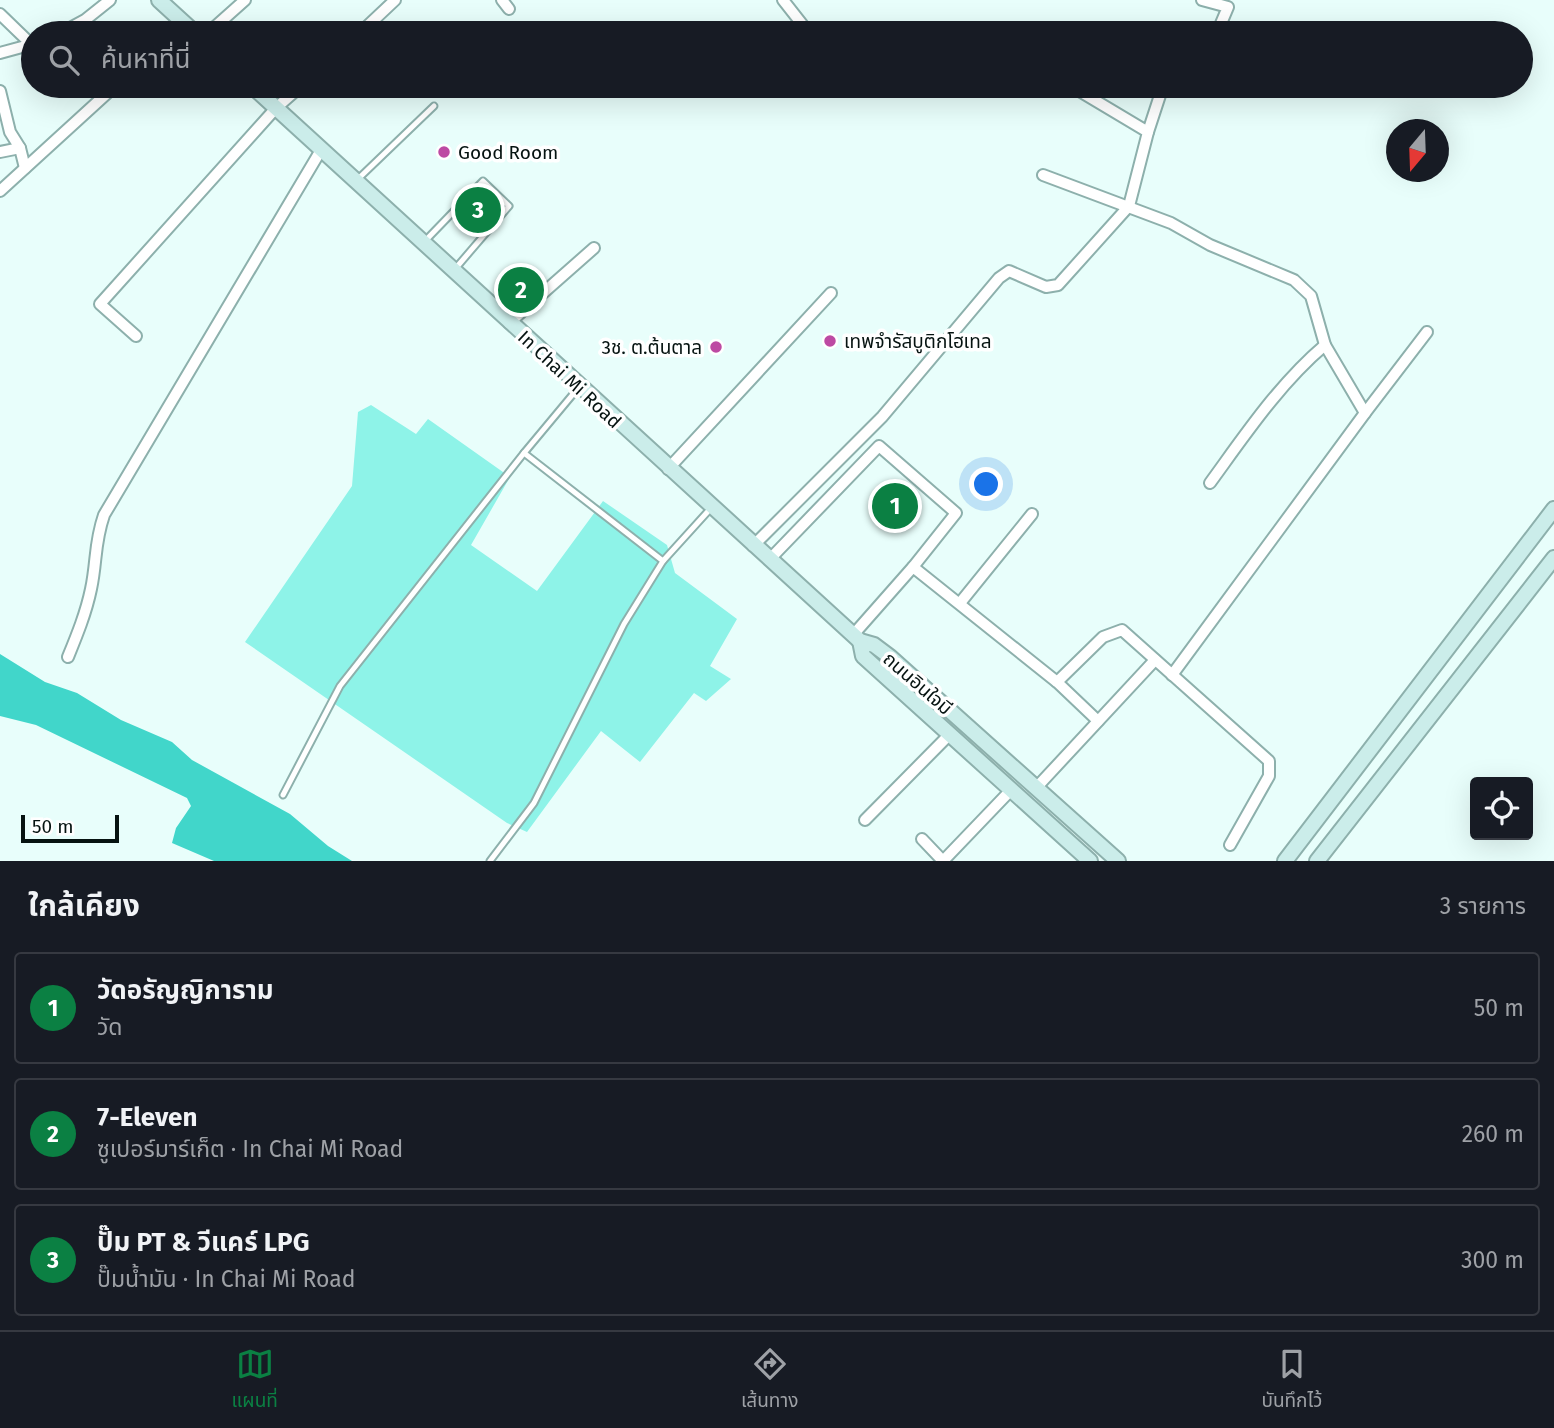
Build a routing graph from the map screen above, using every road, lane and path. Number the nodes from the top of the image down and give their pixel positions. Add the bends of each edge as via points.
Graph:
1 (110, 0) edge
2 (159, 0) edge
3 (245, 0) edge
4 (395, 0) edge
5 (783, 0) edge
6 (1202, 0) edge
7 (1229, 3) edge
8 (0, 14) edge
9 (83, 21) edge
10 (182, 21) edge
11 (221, 21) edge
12 (373, 21) edge
13 (800, 21) edge
14 (1222, 21) edge
15 (21, 34) edge
16 (21, 47) edge
17 (0, 53) edge
18 (0, 91) edge
19 (102, 98) edge
20 (265, 98) edge
21 (287, 98) edge
22 (1091, 98) edge
23 (1159, 98) edge
24 (434, 106) dead end
25 (276, 108) junction
26 (1148, 132) junction
27 (20, 148) junction
28 (321, 150) junction
29 (0, 152) edge
30 (25, 168) junction
31 (1043, 175) dead end
32 (355, 181) junction
33 (0, 191) edge
34 (1129, 206) junction
35 (424, 245) junction
36 (594, 248) dead end
37 (453, 271) junction
38 (831, 293) dead end
39 (509, 323) junction
40 (1427, 332) dead end
41 (136, 336) dead end
42 (1325, 345) junction
43 (579, 387) junction
44 (1365, 413) junction
45 (523, 453) junction
46 (668, 469) junction
47 (1209, 483) dead end
48 (711, 508) junction
49 (1554, 509) edge
50 (1032, 514) dead end
51 (753, 546) junction
52 (1554, 558) edge
53 (769, 560) junction
54 (663, 561) junction
55 (913, 567) junction
56 (960, 603) junction
57 (856, 638) junction
58 (68, 657) dead end
59 (1155, 660) junction
60 (1172, 675) junction
61 (1058, 682) junction
62 (1098, 721) junction
63 (948, 734) junction
64 (1036, 788) junction
65 (1011, 790) junction
66 (283, 795) dead end
67 (865, 820) dead end
68 (922, 839) dead end
69 (1230, 845) dead end
70 (489, 861) edge
71 (1090, 861) edge
72 (1118, 861) edge
73 (1285, 861) edge
74 (1317, 861) edge

1 - 9 street
2 - 10 main road
3 - 11 street
4 - 12 street
5 - 13 street
6 - 7 street
7 - 14 street
8 - 15 street
16 - 17 street
18 - 27 street via 10,132
19 - 30 street
20 - 25 main road, In Chai Mi Road
21 - 25 street
22 - 26 street
23 - 26 street
24 - 32 lane
25 - 28 main road, In Chai Mi Road
25 - 41 street via 100,304
26 - 34 street
27 - 29 street
27 - 30 street
28 - 32 main road, In Chai Mi Road
28 - 58 street via 104,515 95,540 85,614
30 - 33 street
31 - 34 street
32 - 35 main road, In Chai Mi Road
34 - 42 street via 1294,279 1311,296
34 - 51 street via 1058,285 1046,287 1009,271 999,278 882,417
35 - 37 main road, In Chai Mi Road
35 - 37 lane via 482,181 492,189 509,206
36 - 39 street
37 - 39 main road, In Chai Mi Road
38 - 46 street
39 - 43 main road, In Chai Mi Road
40 - 44 street
42 - 44 street
42 - 47 street via 1267,406
43 - 45 lane
43 - 46 main road, In Chai Mi Road
44 - 60 street
45 - 54 lane
45 - 66 lane via 340,686
46 - 48 main road, In Chai Mi Road
48 - 51 main road, In Chai Mi Road
48 - 54 lane
49 - 73 main road
50 - 56 street
51 - 53 main road, In Chai Mi Road
52 - 74 main road
53 - 55 street via 879,446 956,513
53 - 57 main road, In Chai Mi Road
54 - 70 lane via 624,624 534,803
55 - 56 street
55 - 57 street
56 - 61 street
57 - 63 main road, ถนนอินใจมี via 863,656
57 - 64 main road, ถนนอินใจมี via 890,657
59 - 60 street
59 - 61 street via 1122,630 1102,637
59 - 62 street
60 - 69 street via 1269,761 1269,776
61 - 62 street
62 - 64 street
63 - 65 main road, ถนนอินใจมี
63 - 67 street
64 - 72 main road, ถนนอินใจมี
65 - 68 street via 943,861
65 - 71 main road, ถนนอินใจมี

